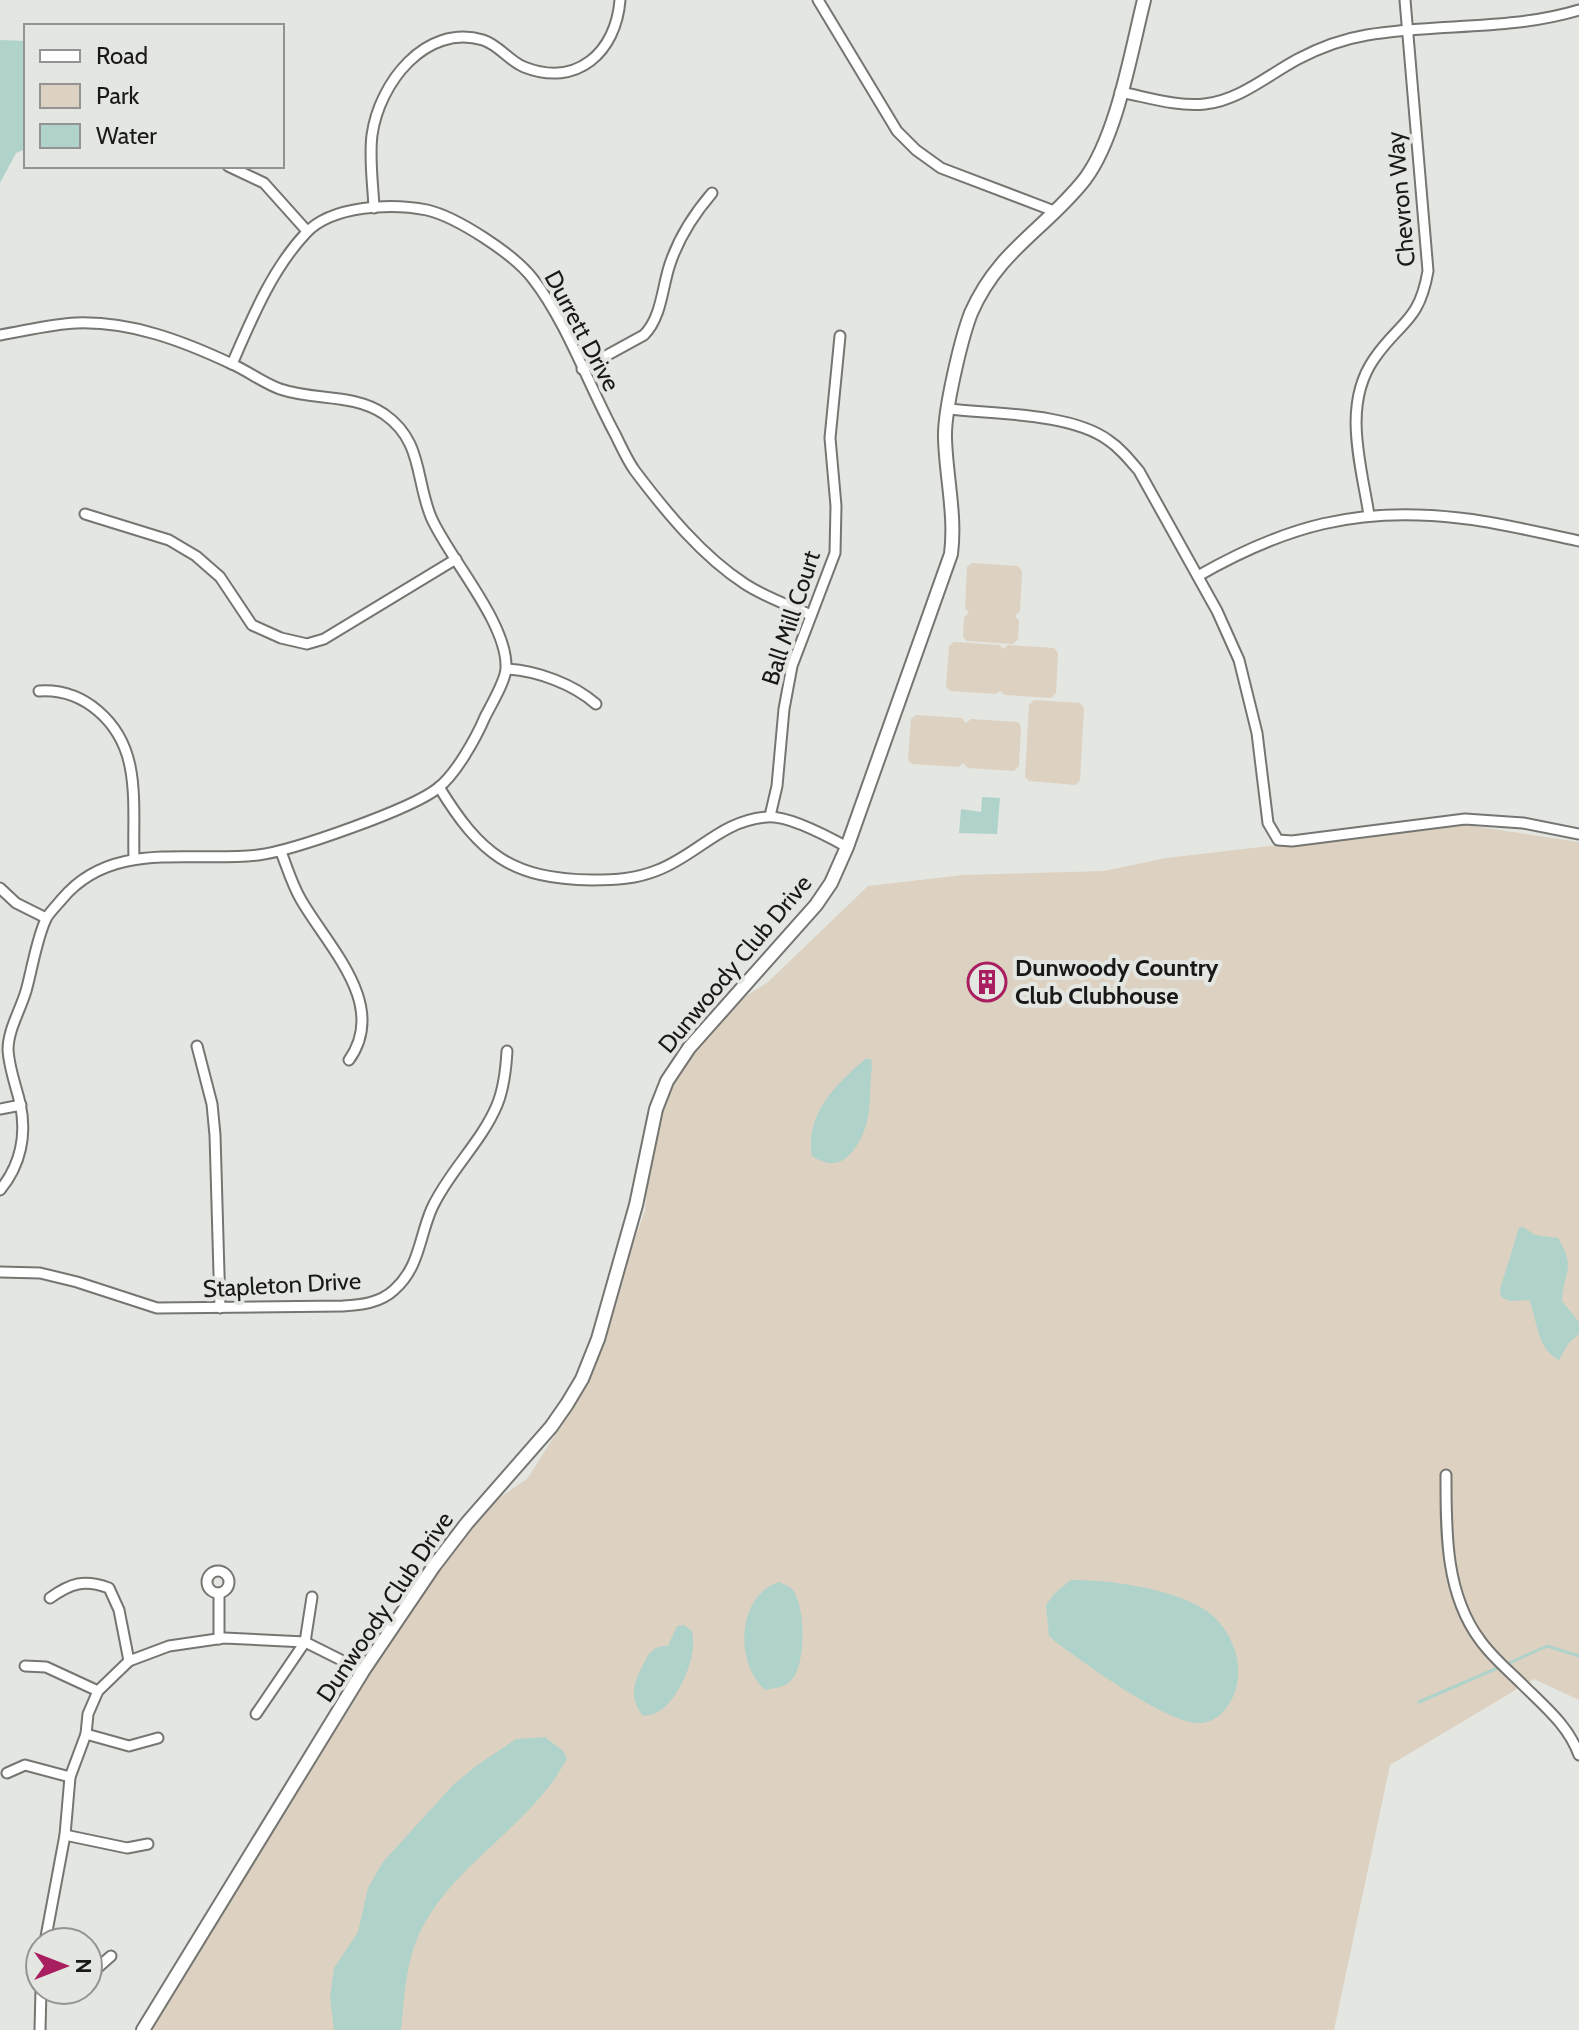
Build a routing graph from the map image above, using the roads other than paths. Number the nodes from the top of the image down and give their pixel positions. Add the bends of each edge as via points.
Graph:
1 (620, 0) edge
2 (818, 0) edge
3 (1144, 0) edge
4 (1405, 0) edge
5 (1579, 10) edge
6 (1407, 32) junction
7 (1120, 92) junction
8 (232, 168) edge
9 (712, 193) dead end
10 (374, 208) junction
11 (1054, 211) junction
12 (307, 231) junction
13 (0, 335) edge
14 (840, 336) dead end
15 (232, 364) junction
16 (582, 369) junction
17 (949, 409) junction
18 (85, 514) dead end
19 (1369, 515) junction
20 (1579, 541) edge
21 (456, 559) junction
22 (1198, 576) junction
23 (811, 615) junction
24 (507, 669) junction
25 (39, 691) dead end
26 (596, 704) dead end
27 (439, 787) junction
28 (770, 816) junction
29 (1579, 834) edge
30 (847, 847) junction
31 (281, 852) junction
32 (134, 858) junction
33 (0, 888) edge
34 (46, 918) junction
35 (197, 1046) dead end
36 (507, 1051) dead end
37 (349, 1060) dead end
38 (21, 1105) junction
39 (0, 1109) edge
40 (0, 1190) edge
41 (0, 1272) edge
42 (220, 1308) junction
43 (1446, 1475) dead end
44 (219, 1593) dead end
45 (312, 1597) dead end
46 (50, 1598) dead end
47 (219, 1639) junction
48 (305, 1642) junction
49 (129, 1661) junction
50 (25, 1666) dead end
51 (363, 1671) junction
52 (98, 1691) junction
53 (256, 1714) dead end
54 (86, 1734) junction
55 (158, 1738) dead end
56 (1579, 1755) edge
57 (7, 1773) dead end
58 (70, 1777) junction
59 (65, 1835) junction
60 (148, 1844) dead end
61 (48, 1926) edge
62 (111, 1956) dead end
63 (104, 1962) edge
64 (41, 2006) edge
65 (40, 2030) edge
66 (143, 2030) edge

1 - 10 street via 612,35 600,54 578,69 553,73 524,67 496,46 471,38 451,39 415,54 385,95 372,133
2 - 11 street via 897,131 916,150 941,168
3 - 7 street, Dunwoody Club Drive
4 - 6 street, Chevron Way
5 - 6 street via 1520,23
6 - 7 street via 1329,45 1216,102 1187,104
6 - 19 street, Chevron Way via 1428,271 1417,310 1374,359 1358,394 1356,427
7 - 11 street, Dunwoody Club Drive via 1096,162
8 - 12 street via 264,183
9 - 16 street via 683,234 651,328
10 - 12 street, Durrett Drive via 329,216
10 - 16 street, Durrett Drive via 429,211 451,219 513,259 534,279
11 - 17 street, Dunwoody Club Drive via 1005,258 985,286 963,337
12 - 15 street, Durrett Drive via 256,307
13 - 15 street via 74,323 107,324 169,338
14 - 23 street, Ball Mill Court via 831,427 835,553
15 - 21 street via 280,389 342,398 386,416 415,450 431,516
16 - 23 street, Durrett Drive via 633,468 695,541 745,584
17 - 22 street via 1065,421 1107,439 1139,471
17 - 30 street, Dunwoody Club Drive via 945,440 951,554
18 - 21 street via 169,540 220,577 252,625 307,644 324,639
19 - 20 street via 1463,518
19 - 22 street via 1278,536
21 - 24 street via 501,641
22 - 29 street via 1228,633 1248,688 1271,832 1278,840 1465,819
23 - 28 street, Ball Mill Court via 789,681
24 - 26 street via 568,686
24 - 27 street via 477,735
25 - 32 street via 83,699 118,733 131,769
27 - 28 street via 458,818 492,853 545,877 626,880 671,864 716,834
27 - 31 street via 399,808
28 - 30 street
30 - 51 street, Dunwoody Club Drive via 816,905 689,1048 667,1081 633,1217 582,1379 434,1566
31 - 32 street
31 - 37 street via 297,894 360,998 361,1040
32 - 34 street via 82,880
33 - 34 street
34 - 38 street via 8,1048
35 - 42 street via 215,1135
36 - 42 street, Stapleton Drive via 497,1104 443,1186 413,1268 395,1289 362,1305
38 - 39 street
38 - 40 street via 19,1155
41 - 42 street, Stapleton Drive via 40,1273 157,1308
43 - 56 street via 1446,1537 1463,1611 1493,1657 1566,1728
44 - 47 street
45 - 48 street
46 - 49 street via 68,1585 109,1588
47 - 48 street
47 - 49 street via 169,1646
48 - 51 street
48 - 53 street
49 - 52 street
50 - 52 street via 46,1667
51 - 66 street, Dunwoody Club Drive
52 - 54 street
54 - 55 street via 129,1746
54 - 58 street
57 - 58 street via 25,1765
58 - 59 street
59 - 60 street via 127,1848
59 - 61 street
62 - 63 street
64 - 65 street

